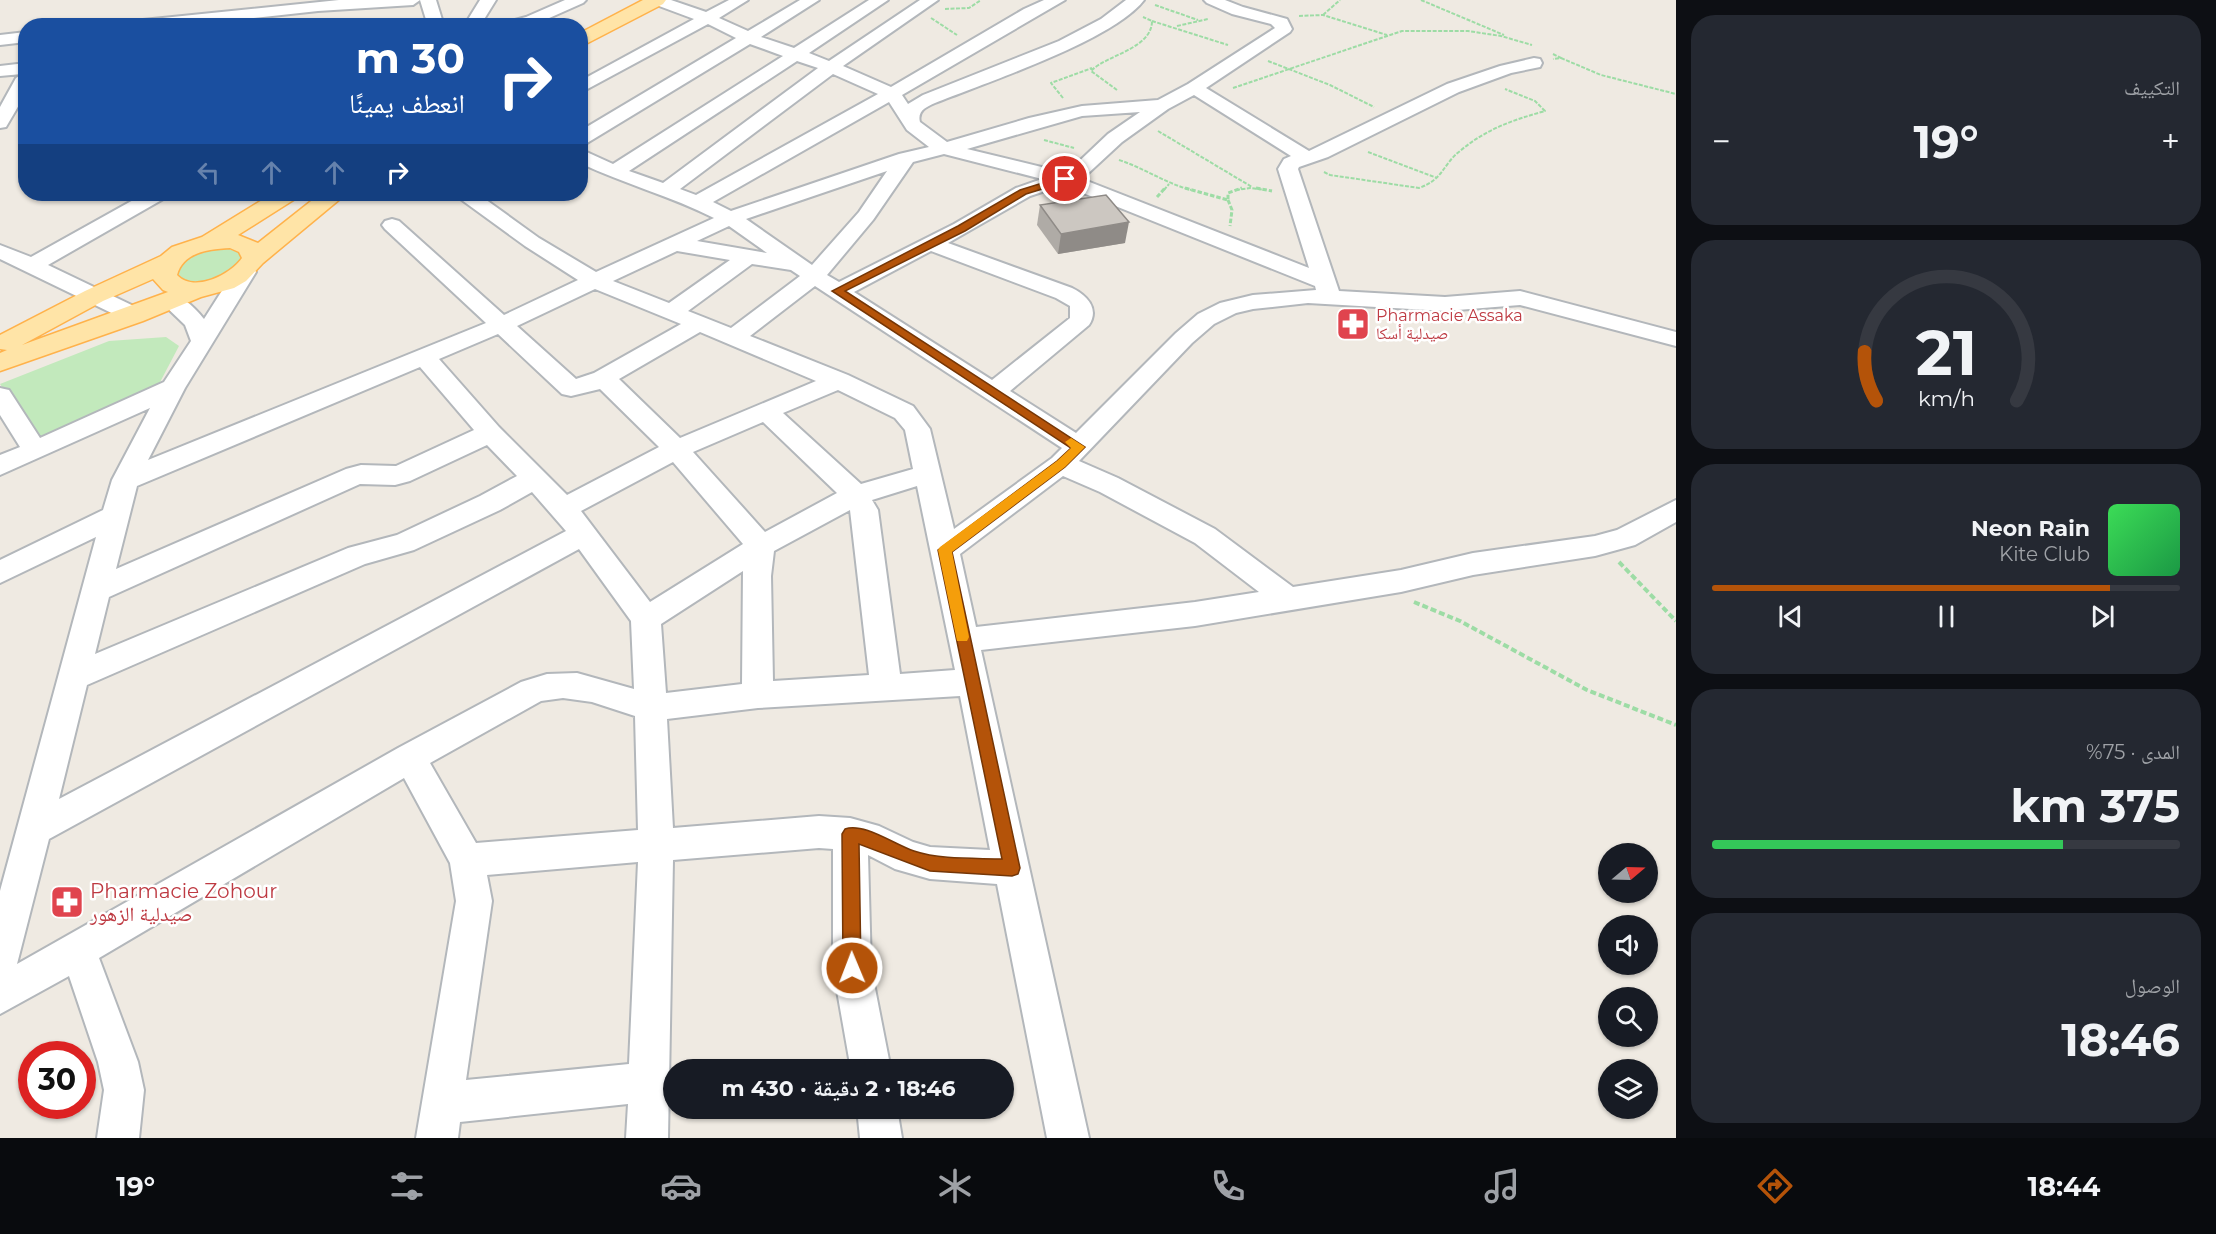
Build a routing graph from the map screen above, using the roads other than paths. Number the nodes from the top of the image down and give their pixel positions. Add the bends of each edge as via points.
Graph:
1 (413, 0) edge
2 (428, 0) edge
3 (488, 0) edge
4 (578, 0) edge
5 (740, 0) edge
6 (811, 0) edge
7 (880, 0) edge
8 (1057, 0) edge
9 (1212, 0) edge
10 (381, 1) edge
11 (651, 1) edge
12 (1142, 1) edge
13 (320, 3) edge
14 (274, 5) edge
15 (522, 5) dead end
16 (926, 5) edge
17 (187, 18) edge
18 (312, 18) edge
19 (434, 18) edge
20 (477, 18) edge
21 (501, 18) edge
22 (537, 18) edge
23 (707, 18) junction
24 (588, 36) edge
25 (18, 38) edge
26 (749, 38) junction
27 (0, 40) edge
28 (796, 54) junction
29 (1535, 55) road end
30 (831, 67) junction
31 (18, 69) edge
32 (0, 72) edge
33 (18, 76) edge
34 (588, 84) edge
35 (18, 91) edge
36 (1200, 91) junction
37 (893, 94) junction
38 (1141, 113) junction
39 (910, 120) junction
40 (0, 123) edge
41 (588, 134) edge
42 (942, 148) junction
43 (1305, 157) junction
44 (906, 158) junction
45 (588, 159) edge
46 (614, 172) junction
47 (1065, 179) junction
48 (666, 190) junction
49 (146, 201) edge
50 (276, 201) edge
51 (326, 201) edge
52 (482, 201) edge
53 (699, 202) junction
54 (730, 218) junction
55 (392, 225) dead end
56 (209, 243) junction
57 (674, 244) junction
58 (932, 244) junction
59 (0, 250) edge
60 (746, 258) junction
61 (169, 262) junction
62 (250, 265) junction
63 (31, 266) junction
64 (806, 270) junction
65 (595, 281) junction
66 (198, 289) junction
67 (1327, 289) junction
68 (838, 291) junction
69 (94, 296) junction
70 (171, 302) junction
71 (670, 313) junction
72 (134, 315) junction
73 (700, 323) junction
74 (500, 325) junction
75 (733, 338) junction
76 (1676, 339) edge
77 (202, 340) junction
78 (0, 346) edge
79 (424, 357) junction
80 (0, 362) edge
81 (603, 378) junction
82 (839, 380) junction
83 (172, 388) junction
84 (993, 392) junction
85 (0, 396) edge
86 (766, 411) junction
87 (490, 433) junction
88 (676, 449) junction
89 (35, 450) junction
90 (1070, 456) junction
91 (0, 466) edge
92 (928, 474) junction
93 (535, 478) junction
94 (125, 480) junction
95 (856, 495) junction
96 (564, 508) junction
97 (1676, 510) edge
98 (114, 517) junction
99 (582, 535) junction
100 (761, 546) junction
101 (945, 550) junction
102 (0, 572) edge
103 (96, 590) junction
104 (1288, 599) junction
105 (646, 619) junction
106 (963, 640) junction
107 (73, 677) junction
108 (972, 682) junction
109 (886, 687) junction
110 (758, 695) junction
111 (651, 708) junction
112 (410, 758) junction
113 (33, 830) junction
114 (850, 834) junction
115 (656, 846) junction
116 (466, 860) junction
117 (1012, 868) junction
118 (77, 951) junction
119 (0, 960) edge
120 (0, 996) edge
121 (869, 1059) edge
122 (649, 1082) junction
123 (878, 1119) edge
124 (440, 1121) edge
125 (118, 1138) edge
126 (646, 1138) edge
127 (881, 1138) edge
128 (1068, 1138) edge

1 - 10 street
2 - 19 street
3 - 20 street
4 - 22 street
5 - 23 street
6 - 26 street
7 - 28 street
8 - 37 street via 1030,12
9 - 36 street via 1238,11 1271,14 1284,29
10 - 13 street
11 - 23 street
11 - 24 main road
12 - 39 street via 1065,44 929,99 915,107
13 - 14 street
13 - 18 street
14 - 17 street
15 - 21 street
16 - 30 street
23 - 26 street
23 - 34 street
25 - 27 street
26 - 28 street
26 - 41 street
28 - 30 street
28 - 46 street
29 - 43 street via 1478,77 1324,153
30 - 37 street
30 - 48 street
31 - 32 street
32 - 33 street
35 - 40 street
36 - 38 street
36 - 43 street
37 - 39 street
37 - 53 street
38 - 42 street via 1082,111
38 - 47 street via 1077,174
39 - 42 street via 920,133
42 - 44 street
42 - 47 street
43 - 67 street via 1291,163 1288,169
44 - 54 street
44 - 64 street via 866,216
45 - 46 street
46 - 48 street
47 - 58 street via 1023,192
47 - 67 street
48 - 53 street
49 - 63 street
50 - 56 main road
51 - 62 main road
52 - 65 street via 532,242
53 - 54 street
54 - 57 street
54 - 64 street
55 - 74 street
56 - 61 main road via 186,250
56 - 62 main road via 242,243 253,252
57 - 60 street
57 - 65 street
58 - 68 street
58 - 84 street via 1064,293 1081,305 1081,320
59 - 63 street
60 - 64 street
60 - 71 street
61 - 66 main road via 164,276 167,282
61 - 69 main road
62 - 66 main road via 232,280
62 - 77 street
63 - 69 street
64 - 68 street
64 - 75 street
65 - 71 street
65 - 74 street
66 - 70 main road
67 - 76 street via 1427,303 1520,298
67 - 90 street via 1228,308 1206,319
68 - 84 street
69 - 72 street
69 - 78 main road
70 - 72 main road
70 - 77 street via 195,322
71 - 73 street
72 - 80 main road
73 - 75 street
73 - 81 street
74 - 79 street
74 - 81 street via 571,388
75 - 82 street
77 - 83 street
79 - 87 street
79 - 94 street
81 - 88 street
82 - 86 street
82 - 92 street via 904,412 917,429
83 - 89 street
83 - 94 street
84 - 90 street
85 - 89 street
86 - 88 street
86 - 95 street
87 - 93 street
87 - 103 street via 401,475 355,475
88 - 96 street
88 - 100 street
89 - 91 street
90 - 101 street
90 - 104 street via 1109,485 1205,536
92 - 95 street
92 - 101 street
93 - 96 street
93 - 107 street via 404,543 357,555
94 - 98 street
95 - 100 street
95 - 109 street via 864,510
96 - 99 street
97 - 104 street via 1625,538 1602,545 1473,564
98 - 102 street
98 - 103 street
99 - 105 street
99 - 113 street
100 - 105 street
100 - 110 street via 757,576
101 - 106 street
103 - 107 street
104 - 106 street via 1195,614
105 - 111 street
106 - 108 street
107 - 113 street
108 - 109 street
108 - 117 street
109 - 110 street
110 - 111 street
111 - 112 street via 577,684 547,686
111 - 115 street
112 - 116 street
112 - 118 street
113 - 119 street
114 - 115 street via 819,832
114 - 117 street via 930,863
114 - 121 street via 852,968
115 - 116 street
115 - 122 street
116 - 124 street via 474,901
117 - 128 street
118 - 120 street
118 - 125 street via 118,1062 124,1090
122 - 124 street
122 - 126 street
123 - 127 street

